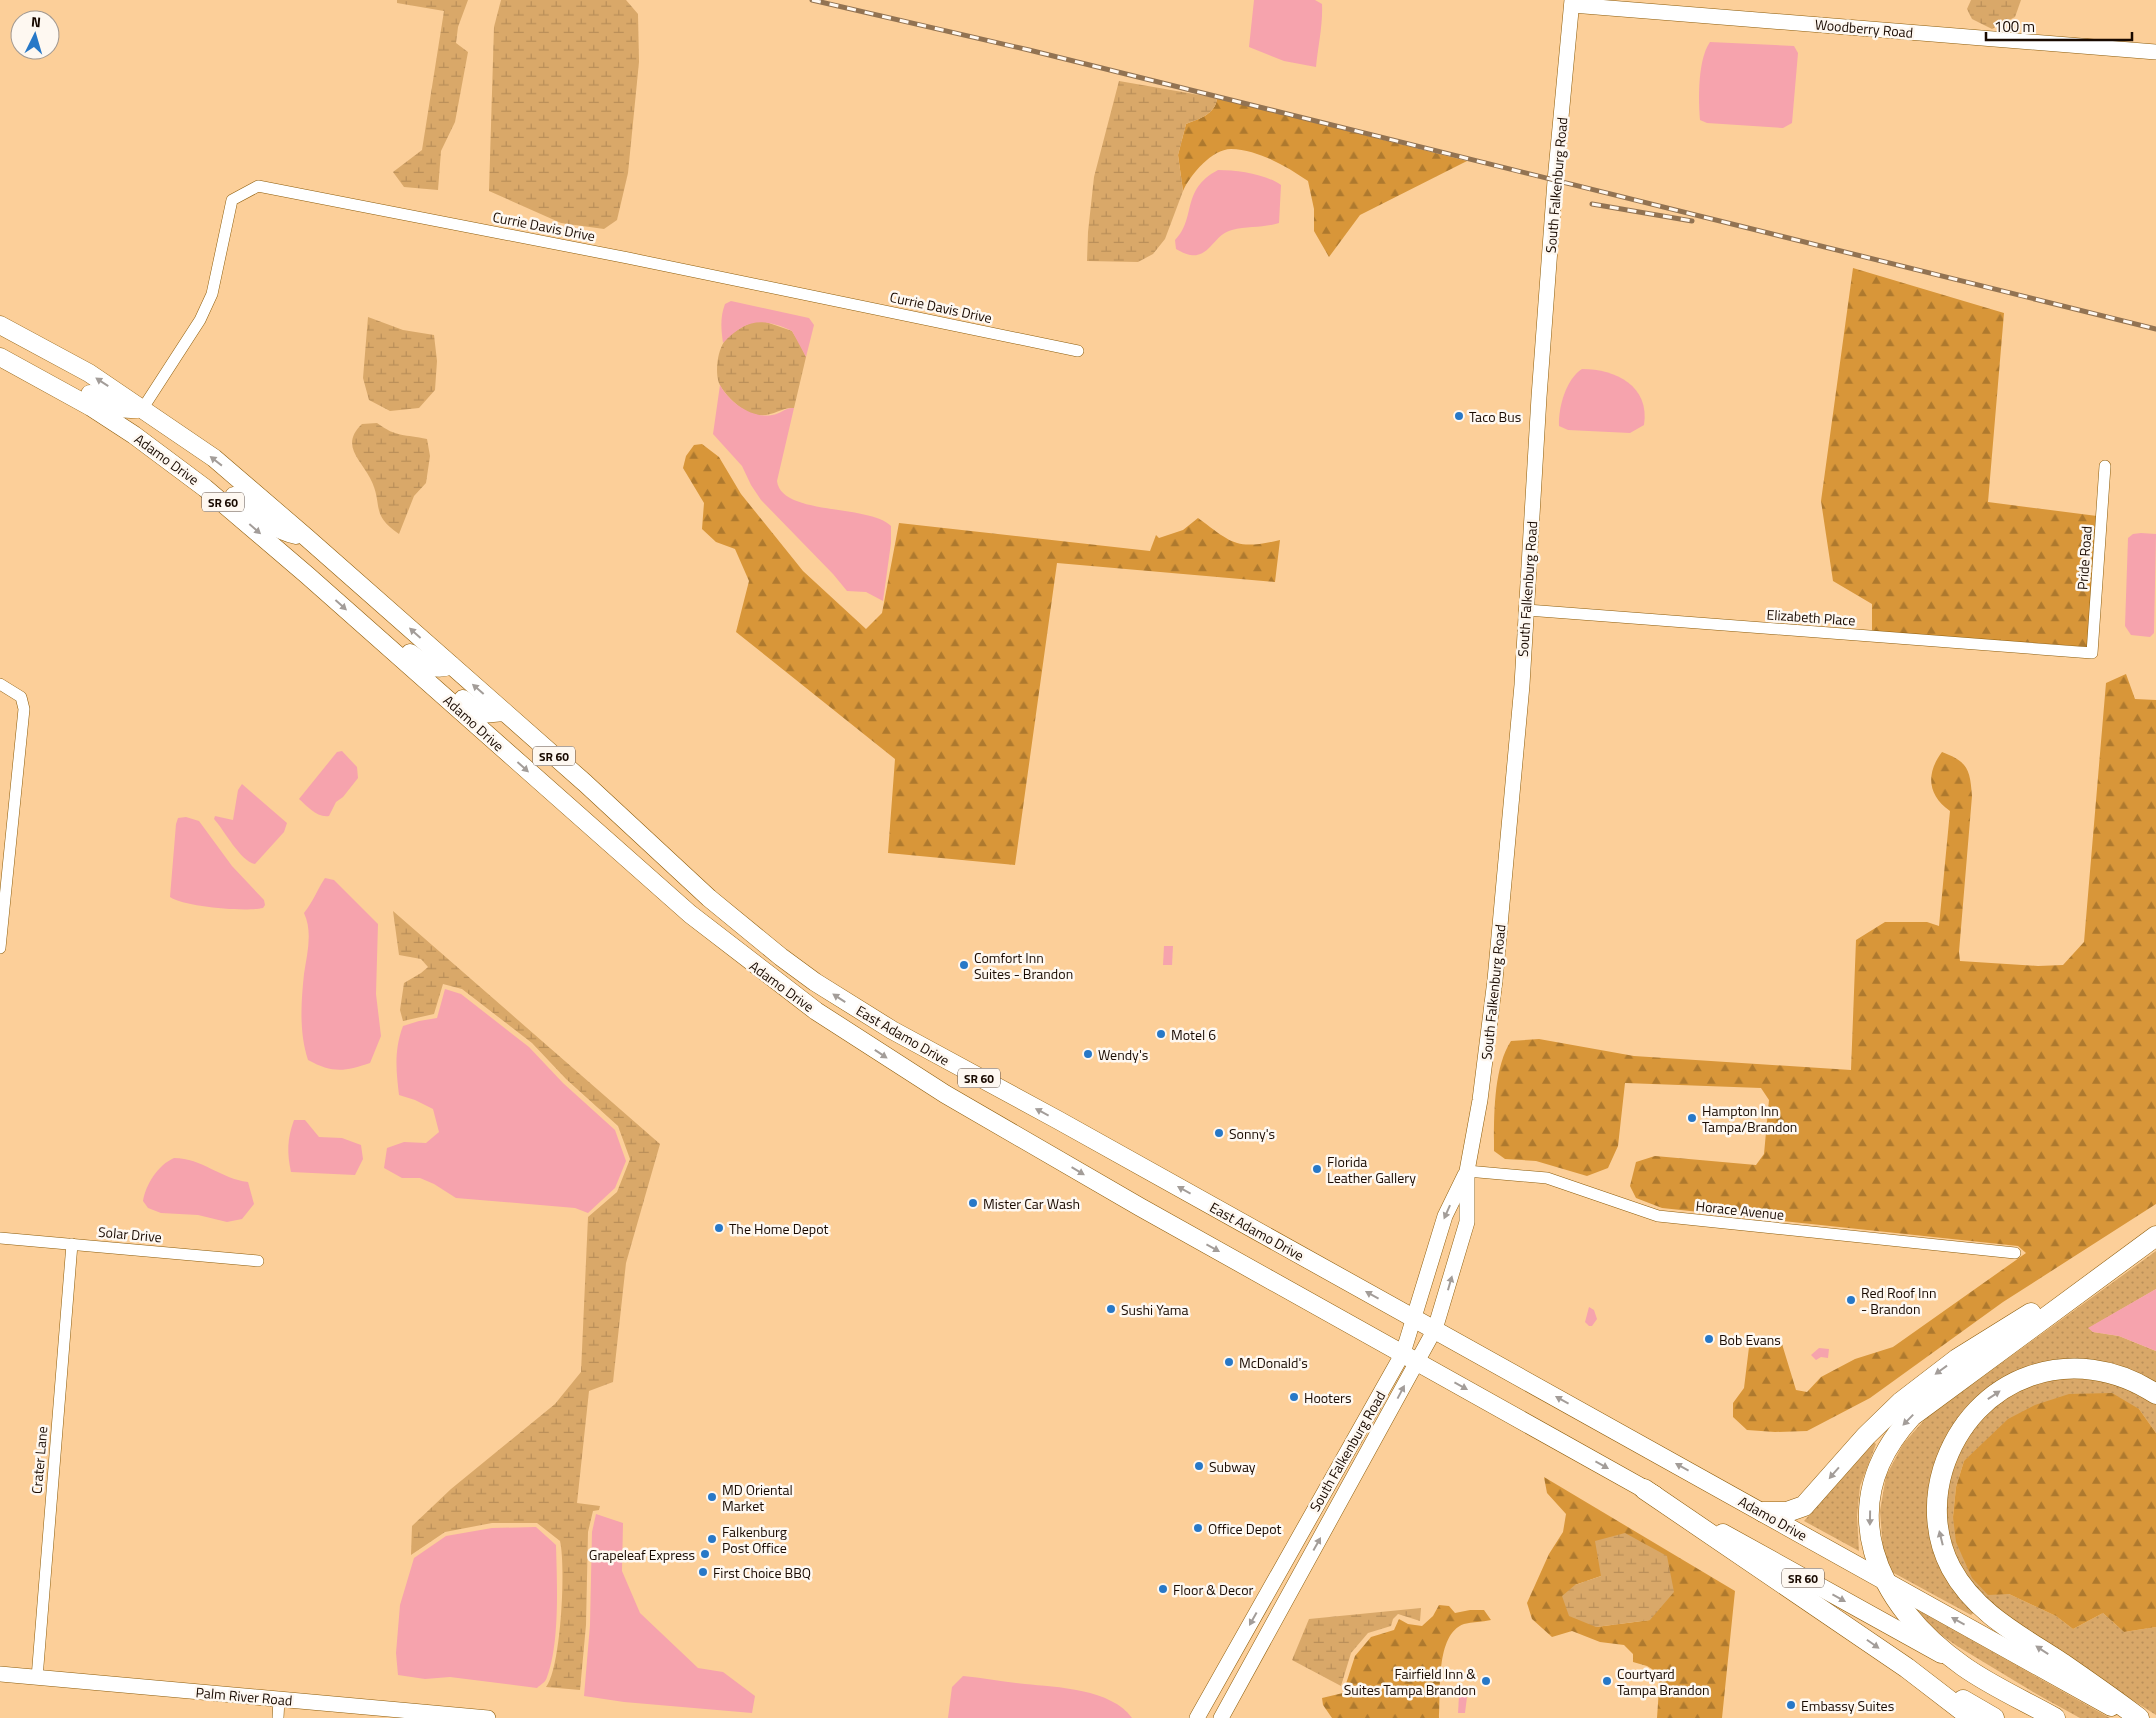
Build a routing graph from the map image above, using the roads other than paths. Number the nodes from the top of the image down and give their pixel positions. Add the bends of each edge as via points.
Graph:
1 (1572, 2) edge
2 (2156, 52) edge
3 (0, 325) edge
4 (0, 344) edge
5 (1078, 350) dead end
6 (0, 357) edge
7 (142, 408) junction
8 (134, 435) junction
9 (2105, 466) dead end
10 (306, 537) junction
11 (1527, 610) junction
12 (376, 636) junction
13 (2092, 653) joint
14 (451, 665) junction
15 (0, 684) edge
16 (440, 694) junction
17 (504, 712) junction
18 (594, 830) junction
19 (742, 926) junction
20 (726, 944) junction
21 (0, 948) edge
22 (868, 1016) junction
23 (1467, 1171) junction
24 (0, 1238) edge
25 (2150, 1241) edge
26 (72, 1244) junction
27 (2015, 1253) dead end
28 (258, 1261) dead end
29 (1415, 1319) junction
30 (1435, 1330) junction
31 (1403, 1353) junction
32 (1418, 1362) junction
33 (2156, 1394) edge
34 (1644, 1489) junction
35 (1763, 1512) junction
36 (1276, 1576) junction
37 (1883, 1580) junction
38 (1293, 1587) junction
39 (1963, 1667) junction
40 (1908, 1668) junction
41 (0, 1674) edge
42 (37, 1678) junction
43 (1213, 1690) junction
44 (279, 1699) junction
45 (1231, 1700) junction
46 (278, 1718) edge
47 (488, 1718) edge
48 (1197, 1718) edge
49 (1221, 1718) edge
50 (1972, 1718) edge
51 (1994, 1718) edge
52 (2055, 1718) edge
53 (2131, 1718) edge
54 (2140, 1718) edge

1 - 2 street, Woodberry Road
1 - 11 street, South Falkenburg Road via 1539,397
7 -> 3 main road, Adamo Drive / SR 60 via 89,373
4 - 7 main road via 116,408
5 - 7 street, Currie Davis Drive via 258,186 232,200 212,294 200,320
6 - 8 main road, Adamo Drive / SR 60
10 -> 7 main road, Adamo Drive / SR 60 via 214,458
8 - 10 main road via 147,436 166,445 261,518 292,534
8 -> 12 main road, Adamo Drive / SR 60 via 240,516
9 - 13 street, Pride Road
14 -> 10 main road, Adamo Drive / SR 60
11 - 13 street, Elizabeth Place
11 - 23 street, South Falkenburg Road via 1494,988
12 - 14 main road via 402,647 425,665 435,668
12 - 16 main road, Adamo Drive / SR 60
17 -> 14 main road, East Adamo Drive / SR 60
15 - 21 street via 21,697 24,709
16 - 17 main road via 454,693 482,714
16 -> 18 main road, Adamo Drive / SR 60
17 - 19 main road, East Adamo Drive / SR 60
18 - 19 main road via 614,835 721,925 735,930
18 - 20 main road, Adamo Drive / SR 60
22 -> 19 main road, East Adamo Drive / SR 60 via 815,982
20 - 22 main road via 746,949 841,1015 854,1020
20 -> 31 main road, Adamo Drive / SR 60 via 816,1011 945,1094
29 -> 22 main road, East Adamo Drive / SR 60
23 - 27 street, Horace Avenue via 1547,1178 1658,1216
23 -> 29 street, South Falkenburg Road via 1445,1216
30 -> 23 street, South Falkenburg Road via 1467,1222
24 - 26 street, Solar Drive
25 -> 35 highway via 1996,1334 1934,1376 1883,1419 1804,1506 1787,1512
25 -> 37 highway via 1936,1396 1902,1427 1880,1464 1871,1500 1870,1531
26 - 28 street, Solar Drive
26 - 42 street, Crater Lane
29 - 30 main road, Adamo Drive / SR 60
29 - 31 street, South Falkenburg Road
30 - 32 street, South Falkenburg Road
35 -> 30 main road, Adamo Drive / SR 60
31 - 32 main road, SR 60
31 - 36 street, South Falkenburg Road
32 -> 34 main road, SR 60
38 -> 32 street, South Falkenburg Road
54 -> 33 highway via 1991,1617 1970,1597 1944,1549 1936,1498 1949,1450 1964,1424 1985,1401 2012,1383 2040,1372 2072,1368 2110,1373
34 -> 39 main road, SR 60
34 -> 40 highway
35 - 37 main road, Adamo Drive / SR 60
36 - 38 street
36 -> 43 street, South Falkenburg Road
37 - 39 highway via 1908,1616
53 -> 37 main road, Adamo Drive / SR 60
38 - 45 street, South Falkenburg Road
39 - 52 highway, SR 60
40 - 50 highway
40 - 51 highway
41 - 42 street, Palm River Road
42 - 44 street, Palm River Road
43 - 45 street
43 - 48 street, South Falkenburg Road
44 - 46 street
44 - 47 street, Palm River Road
45 - 49 street, South Falkenburg Road

